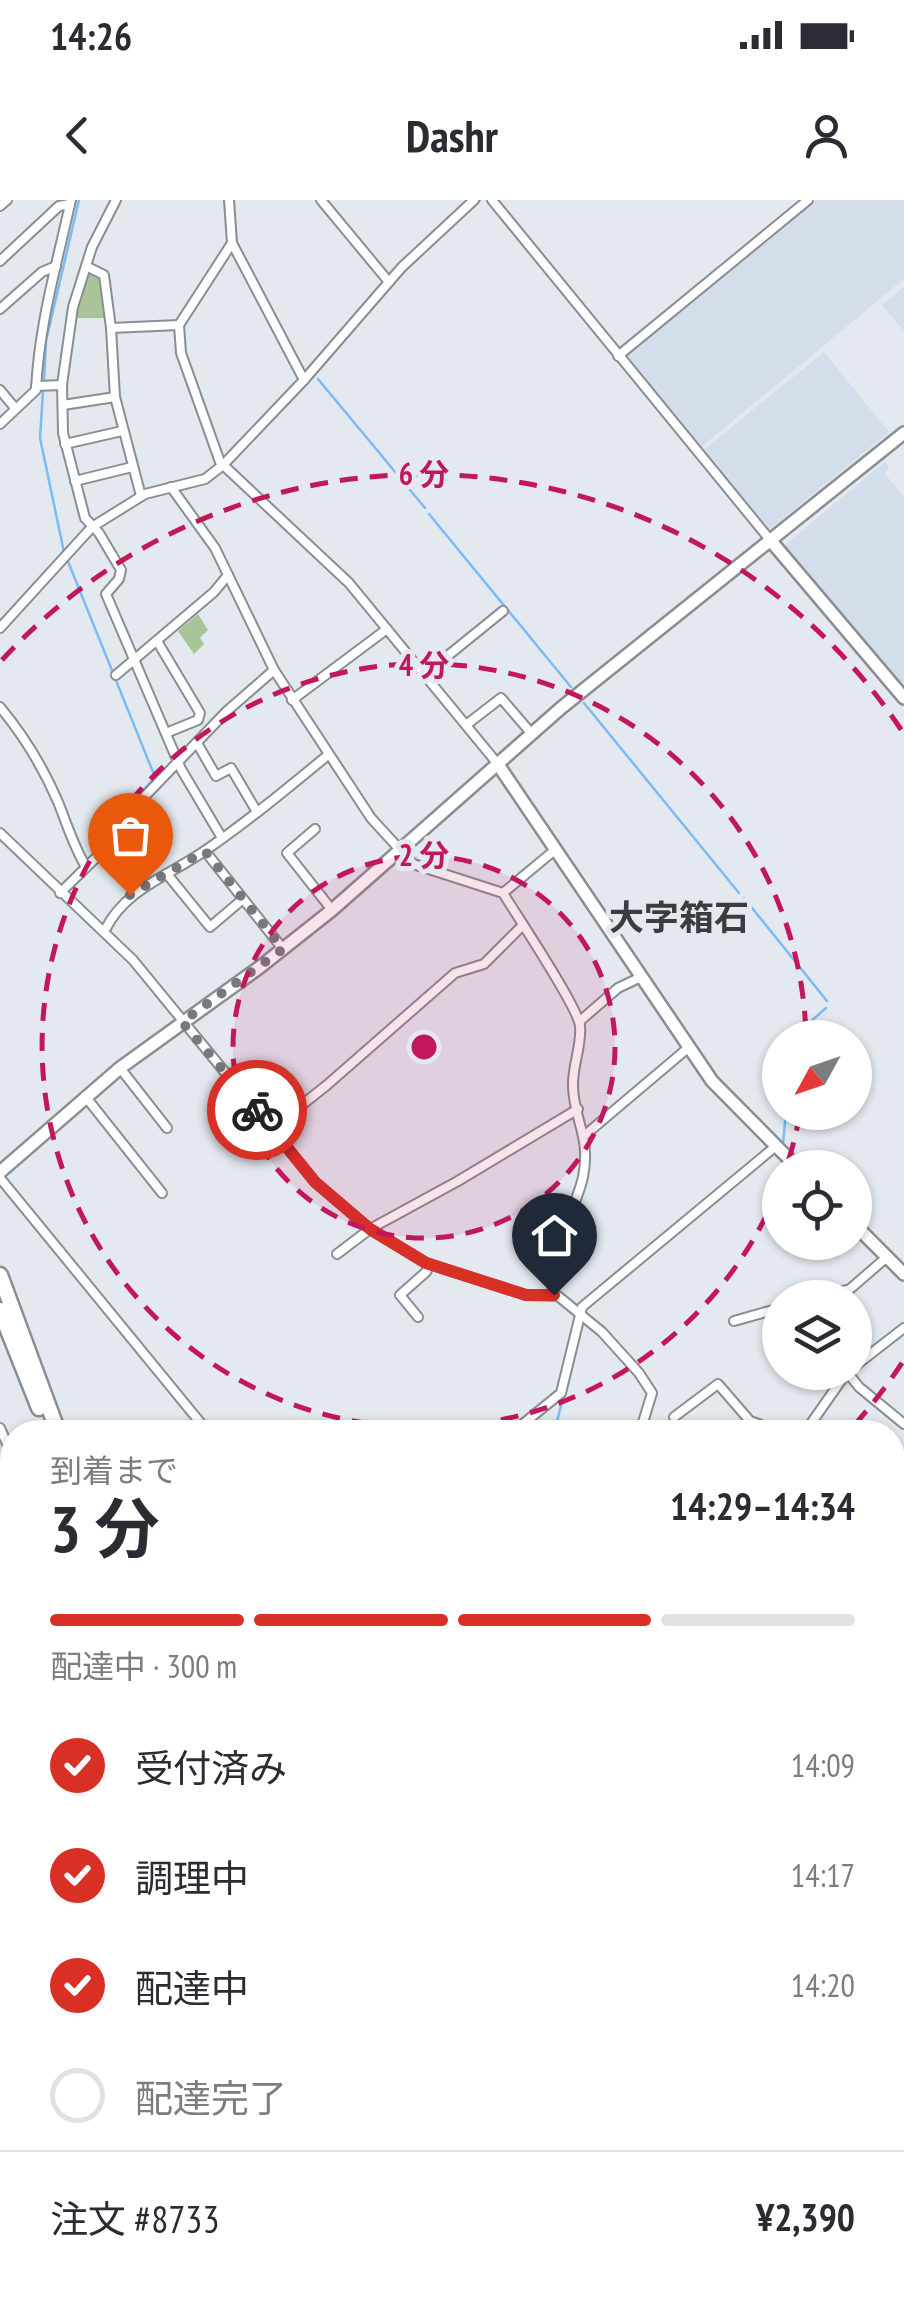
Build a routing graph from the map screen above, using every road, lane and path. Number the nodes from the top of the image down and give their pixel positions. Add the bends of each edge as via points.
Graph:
1 (7, 200) edge
2 (116, 200) edge
3 (230, 200) edge
4 (320, 200) edge
5 (474, 200) edge
6 (492, 200) edge
7 (808, 200) edge
8 (71, 202) edge
9 (0, 206) edge
10 (232, 243) junction
11 (0, 261) edge
12 (56, 266) junction
13 (86, 266) junction
14 (390, 282) junction
15 (0, 308) edge
16 (179, 325) junction
17 (111, 328) junction
18 (618, 356) junction
19 (304, 380) junction
20 (62, 385) junction
21 (36, 386) junction
22 (0, 390) edge
23 (115, 397) junction
24 (63, 406) junction
25 (15, 408) junction
26 (0, 424) edge
27 (122, 431) junction
28 (904, 433) edge
29 (65, 444) junction
30 (223, 465) junction
31 (132, 467) junction
32 (75, 482) junction
33 (170, 487) junction
34 (141, 496) junction
35 (92, 527) junction
36 (771, 541) junction
37 (228, 575) junction
38 (503, 611) dead end
39 (0, 628) edge
40 (387, 629) junction
41 (156, 642) junction
42 (134, 660) junction
43 (274, 670) junction
44 (116, 675) dead end
45 (424, 675) junction
46 (904, 698) edge
47 (292, 700) junction
48 (0, 707) edge
49 (466, 725) junction
50 (166, 733) junction
51 (531, 733) junction
52 (196, 743) junction
53 (328, 755) junction
54 (178, 762) junction
55 (497, 764) junction
56 (257, 812) junction
57 (315, 829) dead end
58 (0, 833) edge
59 (222, 838) junction
60 (556, 849) junction
61 (205, 851) junction
62 (401, 852) junction
63 (86, 867) junction
64 (167, 874) junction
65 (60, 893) junction
66 (503, 893) junction
67 (243, 900) junction
68 (332, 910) junction
69 (522, 926) junction
70 (104, 930) junction
71 (283, 949) junction
72 (640, 978) junction
73 (580, 1020) junction
74 (182, 1022) junction
75 (688, 1048) junction
76 (120, 1068) junction
77 (85, 1096) junction
78 (578, 1109) junction
79 (269, 1125) junction
80 (167, 1128) dead end
81 (585, 1135) junction
82 (776, 1146) junction
83 (780, 1150) edge
84 (0, 1175) edge
85 (162, 1193) dead end
86 (370, 1229) junction
87 (872, 1243) edge
88 (337, 1254) dead end
89 (886, 1257) junction
90 (430, 1264) junction
91 (904, 1274) edge
92 (0, 1275) edge
93 (860, 1280) edge
94 (554, 1295) junction
95 (0, 1310) edge
96 (581, 1313) junction
97 (762, 1313) edge
98 (418, 1318) dead end
99 (734, 1321) dead end
100 (904, 1328) edge
101 (872, 1353) edge
102 (674, 1416) dead end
103 (43, 1420) edge
104 (54, 1420) edge
105 (198, 1420) edge
106 (528, 1420) edge
107 (644, 1420) edge
108 (750, 1420) edge
109 (813, 1420) edge
110 (899, 1420) edge

1 - 9 street
2 - 13 street
3 - 10 street
4 - 14 street
5 - 14 street
6 - 18 street
7 - 18 street
8 - 11 street
8 - 12 street
10 - 16 street
10 - 19 street
12 - 15 street
12 - 21 street
13 - 17 street via 104,274
13 - 20 street
14 - 19 street
16 - 17 street
16 - 30 street via 181,353
17 - 23 street
18 - 36 street
19 - 30 street
20 - 21 street
20 - 24 street
21 - 25 street
22 - 25 street
23 - 24 street
23 - 27 street
24 - 29 street
25 - 26 street
27 - 29 street
27 - 31 street
28 - 36 street
29 - 32 street
30 - 33 street via 204,479
30 - 40 street via 341,575
31 - 32 street
31 - 34 street
32 - 35 street
33 - 34 street
33 - 37 street
34 - 35 street
35 - 39 street
35 - 42 street via 121,570 106,594
36 - 46 street
36 - 51 street
37 - 41 street
37 - 43 street
38 - 45 street
40 - 45 street
40 - 47 street
41 - 42 street
41 - 50 street via 200,712 198,720
42 - 44 street
42 - 50 street
43 - 47 street
43 - 52 street
45 - 49 street
47 - 53 street
48 - 63 street via 31,747
49 - 51 street via 502,698
49 - 55 street
50 - 54 street
51 - 55 street
52 - 54 street
52 - 56 street via 216,776 231,768
53 - 56 street
53 - 62 street
54 - 59 street
54 - 63 street
55 - 60 street
55 - 62 street
56 - 59 street
57 - 68 street via 287,853
58 - 65 street
59 - 61 street
60 - 66 street
60 - 72 street
61 - 64 street
61 - 67 street
62 - 66 street via 414,864
62 - 68 street
63 - 65 street
64 - 67 street via 210,926
64 - 70 street via 130,895
65 - 70 street
66 - 69 street
67 - 71 street
68 - 71 street
69 - 73 street
69 - 79 street via 484,964 455,973 328,1085
70 - 74 street
71 - 74 street
72 - 73 street
72 - 75 street
73 - 78 street via 573,1087
74 - 76 street
74 - 79 street
75 - 81 street
75 - 82 street
76 - 77 street
76 - 80 street
77 - 84 street
77 - 85 street
78 - 81 street
78 - 86 street
79 - 86 street via 315,1182
81 - 94 street via 582,1178 552,1261
82 - 83 street
82 - 96 street
84 - 105 street
86 - 88 street
86 - 90 street
87 - 89 street
89 - 91 street
89 - 93 street
90 - 94 street via 526,1295
90 - 98 street via 400,1295
92 - 104 highway
94 - 96 street
95 - 103 highway
96 - 106 street via 561,1393
96 - 107 street via 652,1393
97 - 99 street
100 - 101 street
102 - 108 street via 718,1384
109 - 110 street via 847,1372

